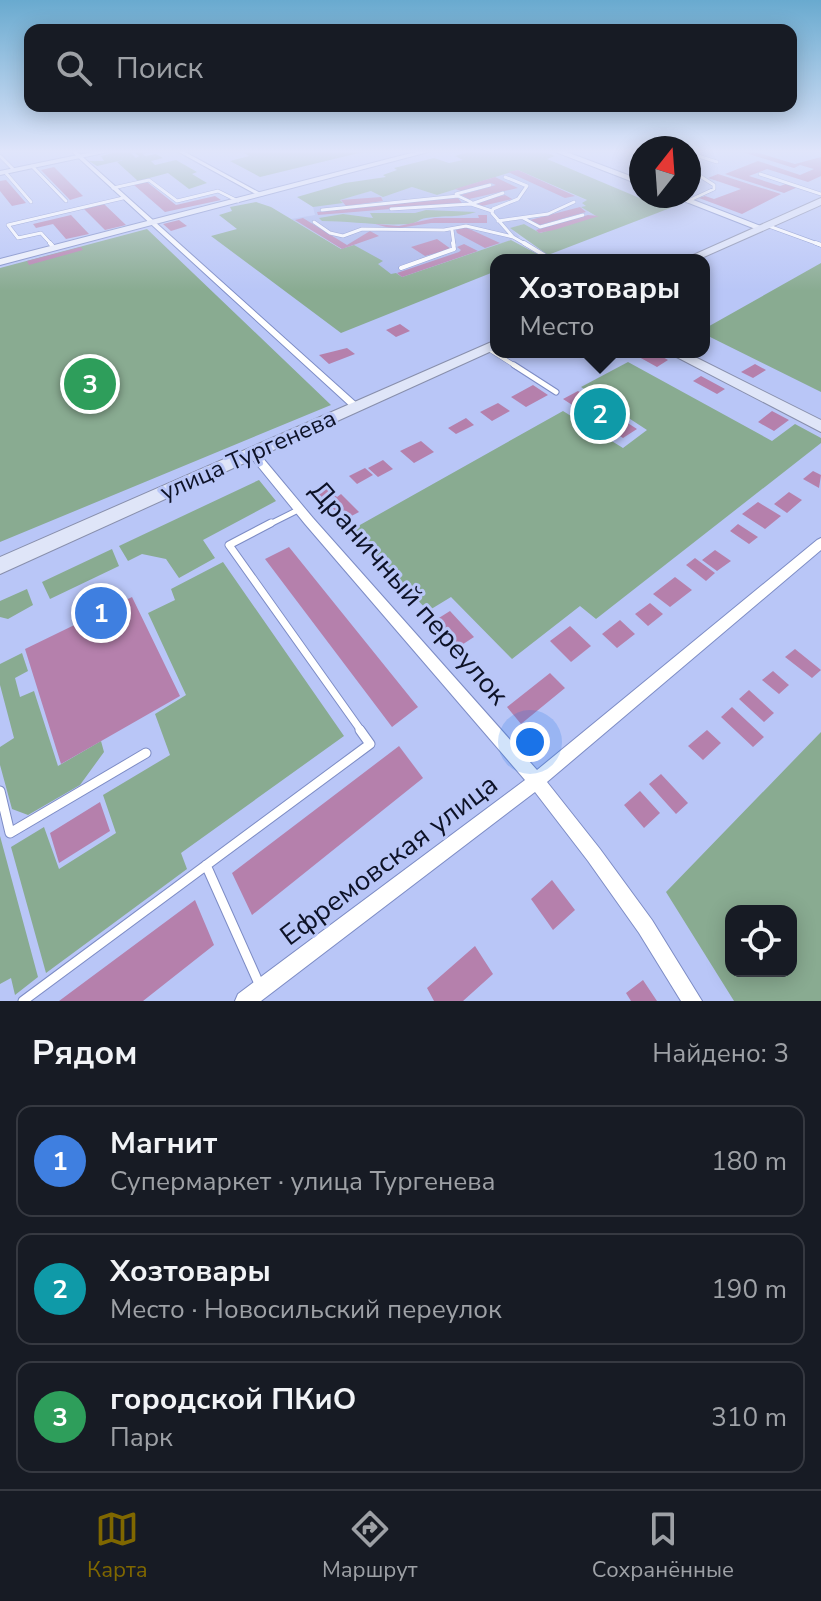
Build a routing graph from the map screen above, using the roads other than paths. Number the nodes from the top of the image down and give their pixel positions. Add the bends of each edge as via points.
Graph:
1 (28, 198) edge
2 (63, 198) edge
3 (123, 198) joint
4 (231, 198) edge
5 (251, 198) edge
6 (441, 198) edge
7 (461, 198) edge
8 (488, 198) edge
9 (519, 198) edge
10 (66, 201) dead end
11 (238, 201) junction
12 (821, 201) edge
13 (31, 202) dead end
14 (574, 202) dead end
15 (471, 203) junction
16 (701, 205) edge
17 (391, 209) dead end
18 (322, 210) dead end
19 (492, 211) junction
20 (583, 215) dead end
21 (523, 218) junction
22 (498, 221) junction
23 (314, 222) dead end
24 (151, 223) junction
25 (764, 226) junction
26 (452, 230) junction
27 (513, 237) junction
28 (821, 245) edge
29 (54, 248) junction
30 (542, 254) edge
31 (701, 254) edge
32 (0, 262) edge
33 (401, 268) dead end
34 (490, 347) edge
35 (509, 358) edge
36 (686, 358) edge
37 (556, 392) dead end
38 (356, 407) junction
39 (821, 427) edge
40 (253, 453) junction
41 (300, 509) junction
42 (821, 543) edge
43 (0, 566) edge
44 (146, 753) dead end
45 (538, 780) junction
46 (0, 791) edge
47 (206, 865) junction
48 (261, 989) junction
49 (23, 1001) edge
50 (245, 1001) edge
51 (692, 1001) edge

1 - 13 lane
2 - 10 lane
3 - 24 street
3 - 29 lane via 8,225 18,238 41,233
4 - 11 lane
5 - 11 street
6 - 18 lane
7 - 15 lane
8 - 15 lane
9 - 19 lane
11 - 24 street
12 - 25 main road
14 - 21 lane
15 - 17 lane
15 - 19 lane
16 - 25 street
19 - 22 lane
20 - 21 lane via 540,227
21 - 22 lane
22 - 27 lane
23 - 26 lane via 343,236 370,228
24 - 29 street
24 - 38 street
25 - 28 lane
25 - 31 main road
26 - 27 lane via 466,226
26 - 33 lane via 454,249
27 - 30 lane
29 - 32 street
34 - 38 main road, улица Тургенева
35 - 37 lane
36 - 39 main road
38 - 40 main road, улица Тургенева
40 - 41 street, Драничный переулок
40 - 43 main road, улица Тургенева
41 - 45 street, Драничный переулок
41 - 47 lane via 229,545 370,744
42 - 45 street, Ефремовская улица
44 - 46 lane via 10,833
45 - 48 street, Ефремовская улица
45 - 51 street, Драничный переулок via 604,865
47 - 48 lane
47 - 49 lane
48 - 50 street, Ефремовская улица

